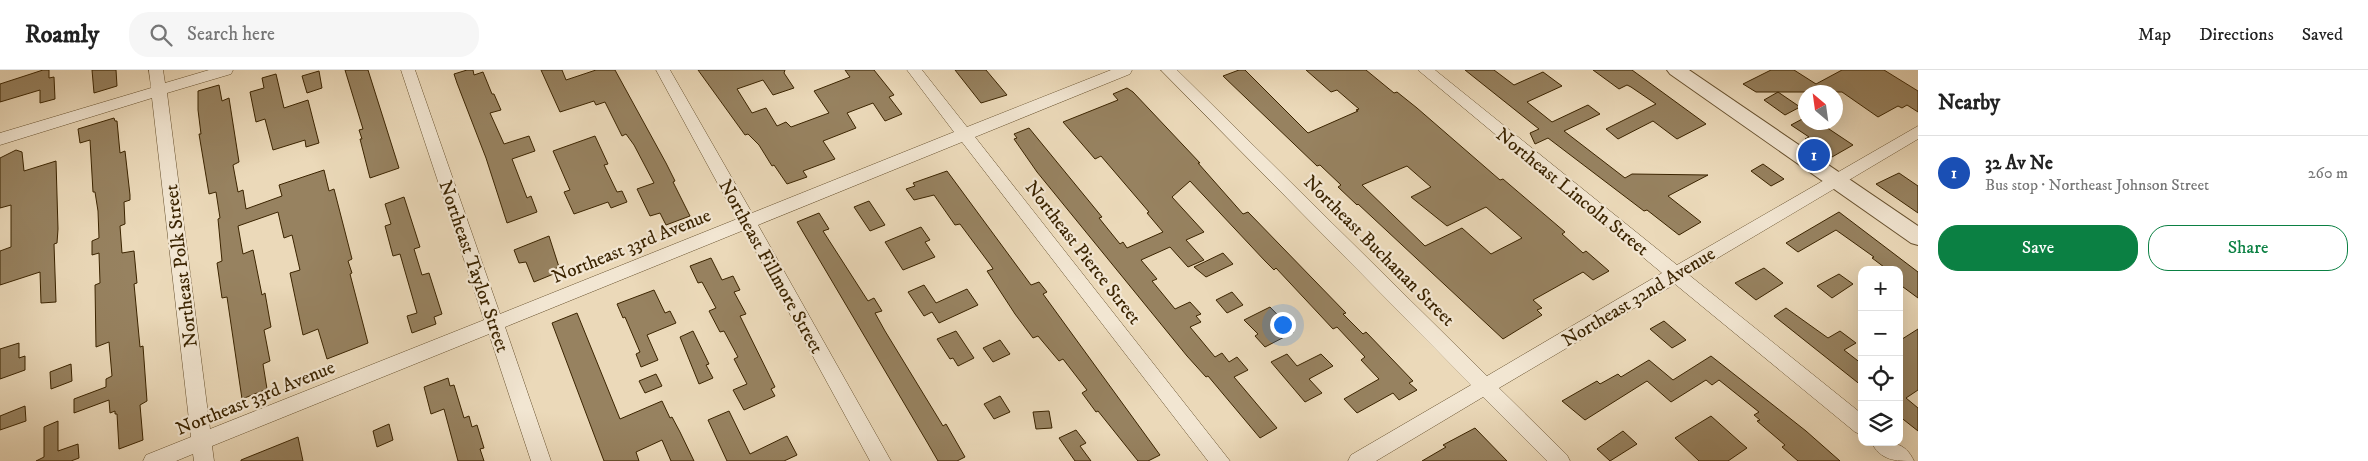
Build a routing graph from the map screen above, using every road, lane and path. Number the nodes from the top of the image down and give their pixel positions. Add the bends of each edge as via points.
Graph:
1 (156, 70) edge
2 (226, 70) edge
3 (408, 70) edge
4 (663, 70) edge
5 (914, 70) edge
6 (1125, 70) edge
7 (1168, 70) edge
8 (1424, 70) edge
9 (1676, 70) edge
10 (159, 90) junction
11 (1918, 132) edge
12 (964, 134) junction
13 (0, 139) edge
14 (1835, 180) junction
15 (747, 221) junction
16 (1918, 237) edge
17 (1675, 274) junction
18 (495, 323) junction
19 (1484, 386) junction
20 (1858, 423) edge
21 (1886, 446) edge
22 (202, 451) edge
23 (153, 461) edge
24 (541, 461) edge
25 (882, 461) edge
26 (1220, 461) edge
27 (1358, 461) edge
28 (1560, 461) edge
29 (1904, 461) edge

1 - 10 street, Northeast Polk Street
2 - 10 street
3 - 18 street, Northeast Taylor Street
4 - 15 street, Northeast Fillmore Street
5 - 12 street, Northeast Pierce Street
6 - 12 street, Northeast 33rd Avenue
7 - 19 street, Northeast Buchanan Street
8 - 17 street, Northeast Lincoln Street
9 - 14 street
10 - 13 street
10 - 22 street, Northeast Polk Street
11 - 14 street, Northeast 32nd Avenue
12 - 15 street, Northeast 33rd Avenue
12 - 26 street, Northeast Pierce Street
14 - 16 street
14 - 17 street, Northeast 32nd Avenue
15 - 18 street, Northeast 33rd Avenue
15 - 25 street, Northeast Fillmore Street
17 - 19 street, Northeast 32nd Avenue
17 - 20 street, Northeast Lincoln Street
18 - 22 street, Northeast 33rd Avenue
18 - 24 street, Northeast Taylor Street
19 - 27 street, Northeast 32nd Avenue
19 - 28 street, Northeast Buchanan Street
21 - 29 street
22 - 23 street, Northeast 33rd Avenue

